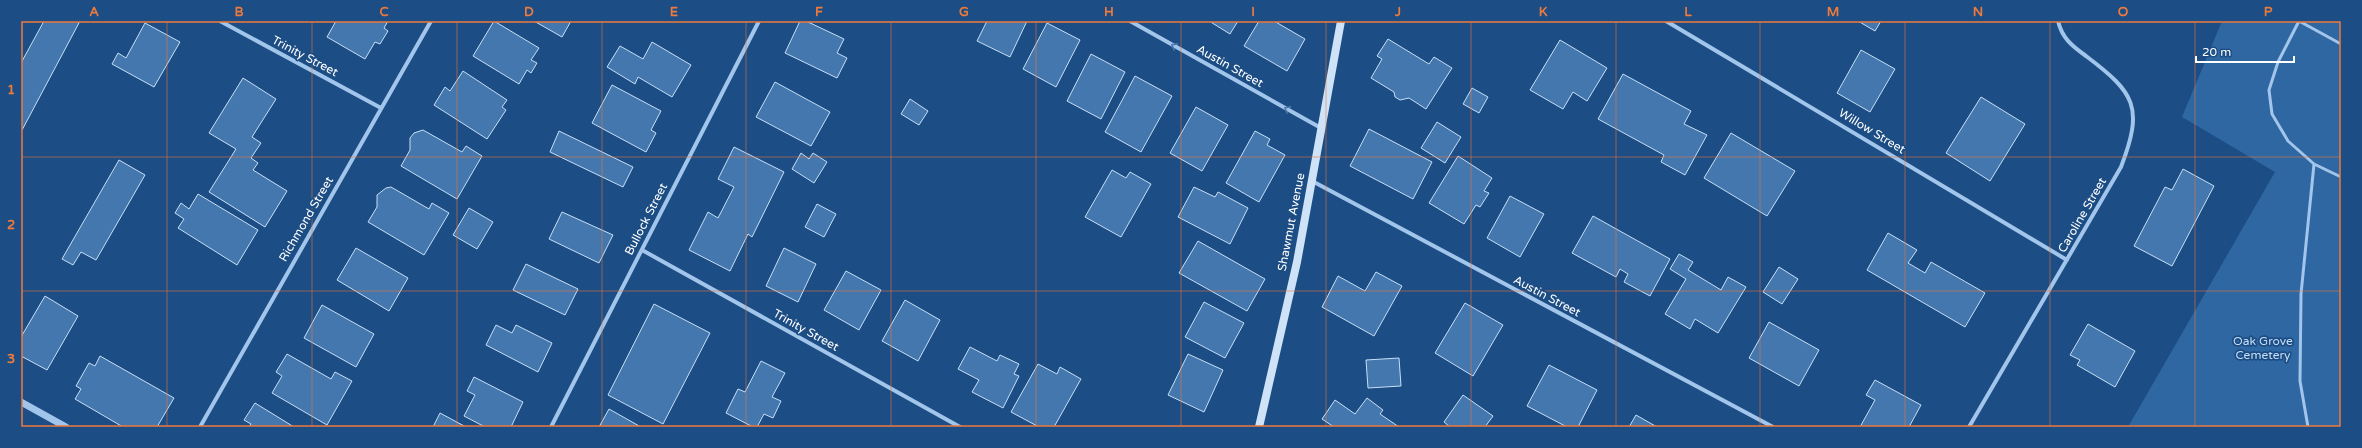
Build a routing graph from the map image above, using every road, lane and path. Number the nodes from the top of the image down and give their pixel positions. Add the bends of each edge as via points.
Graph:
1 (220, 21) edge
2 (431, 21) edge
3 (759, 21) edge
4 (1130, 21) edge
5 (1341, 21) edge
6 (1666, 21) edge
7 (2058, 21) edge
8 (2299, 21) edge
9 (2341, 44) edge
10 (381, 108) junction
11 (1322, 128) junction
12 (2314, 164) junction
13 (2341, 177) edge
14 (1312, 181) junction
15 (642, 250) junction
16 (2068, 260) junction
17 (21, 402) edge
18 (66, 427) edge
19 (200, 427) edge
20 (551, 427) edge
21 (960, 427) edge
22 (1259, 427) edge
23 (1773, 427) edge
24 (1969, 427) edge
25 (2308, 427) edge

1 - 10 street, Trinity Street
2 - 10 street, Richmond Street
3 - 15 street, Bullock Street
11 -> 4 street, Austin Street
5 - 11 main road, Shawmut Avenue
6 - 16 street, Willow Street
7 - 16 street, Caroline Street via 2061,32 2072,46 2124,90 2131,102 2134,116 2129,147 2121,167
8 - 9 lane
8 - 12 lane via 2278,62 2269,90 2272,114 2288,141
10 - 19 street, Richmond Street
11 - 14 main road, Shawmut Avenue
12 - 13 lane
12 - 25 lane via 2301,294 2300,380
14 - 22 main road, Shawmut Avenue via 1297,262
14 - 23 street, Austin Street
15 - 20 street, Bullock Street
15 - 21 street, Trinity Street
16 - 24 street, Caroline Street
17 - 18 street

